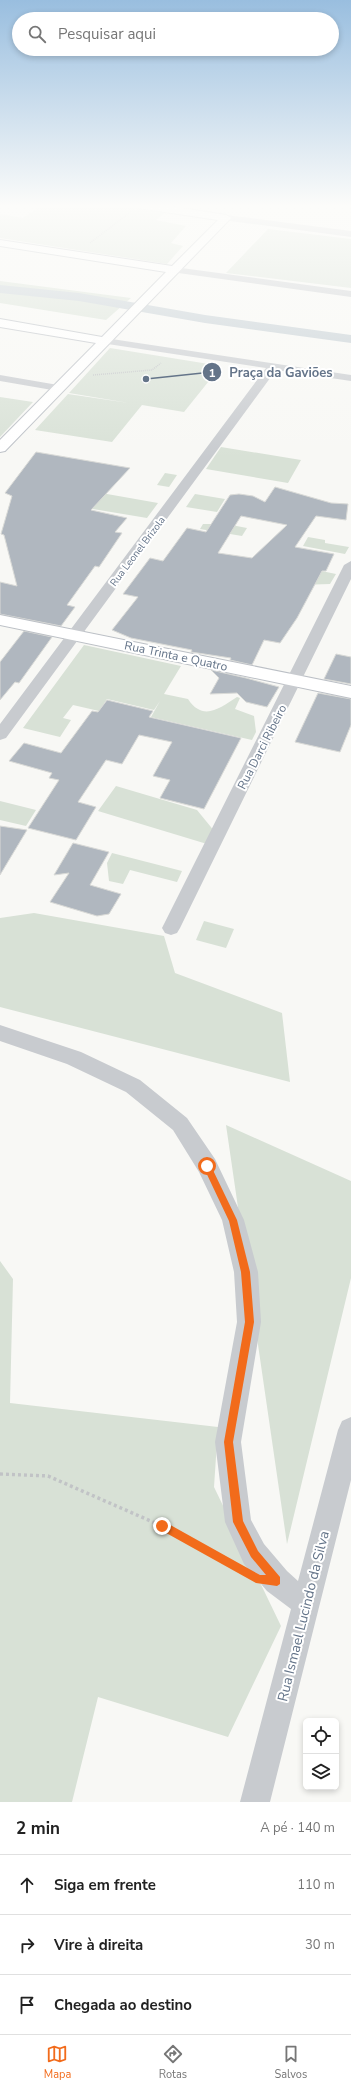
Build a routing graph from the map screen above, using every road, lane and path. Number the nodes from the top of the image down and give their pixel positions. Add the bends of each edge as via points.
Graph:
1 (156, 289) edge
2 (315, 289) edge
3 (351, 294) edge
4 (0, 324) edge
5 (105, 341) junction
6 (176, 352) junction
7 (274, 366) junction
8 (69, 376) junction
9 (0, 378) edge
10 (351, 378) edge
11 (58, 388) junction
12 (0, 448) edge
13 (351, 565) edge
14 (0, 620) edge
15 (74, 635) junction
16 (295, 680) junction
17 (351, 692) edge
18 (0, 735) edge
19 (171, 928) dead end
20 (5, 1035) edge
21 (351, 1430) edge
22 (0, 1474) edge
23 (345, 1480) edge
24 (238, 1568) dead end
25 (306, 1604) junction
26 (255, 1802) edge

1 - 5 street
2 - 3 street
4 - 5 street
5 - 6 street
5 - 8 street
6 - 7 street
6 - 8 path via 152,370
7 - 10 street
7 - 15 street, Rua Leonel Brizola
8 - 11 street
9 - 11 street
11 - 12 street
13 - 16 street, Rua Darci Ribeiro
14 - 15 street, Rua Trinta e Quatro
15 - 16 street, Rua Trinta e Quatro
15 - 18 street, Rua Leonel Brizola
16 - 17 street, Rua Trinta e Quatro
16 - 19 street, Rua Darci Ribeiro
20 - 25 street via 74,1058 133,1086 180,1124 207,1166 233,1220 246,1272 249,1322 228,1442 238,1522 254,1554 277,1581
21 - 23 street, Rua Ismael Lucindo da Silva
22 - 24 path via 48,1476 162,1526
23 - 25 street, Rua Ismael Lucindo da Silva
25 - 26 street, Rua Ismael Lucindo da Silva

